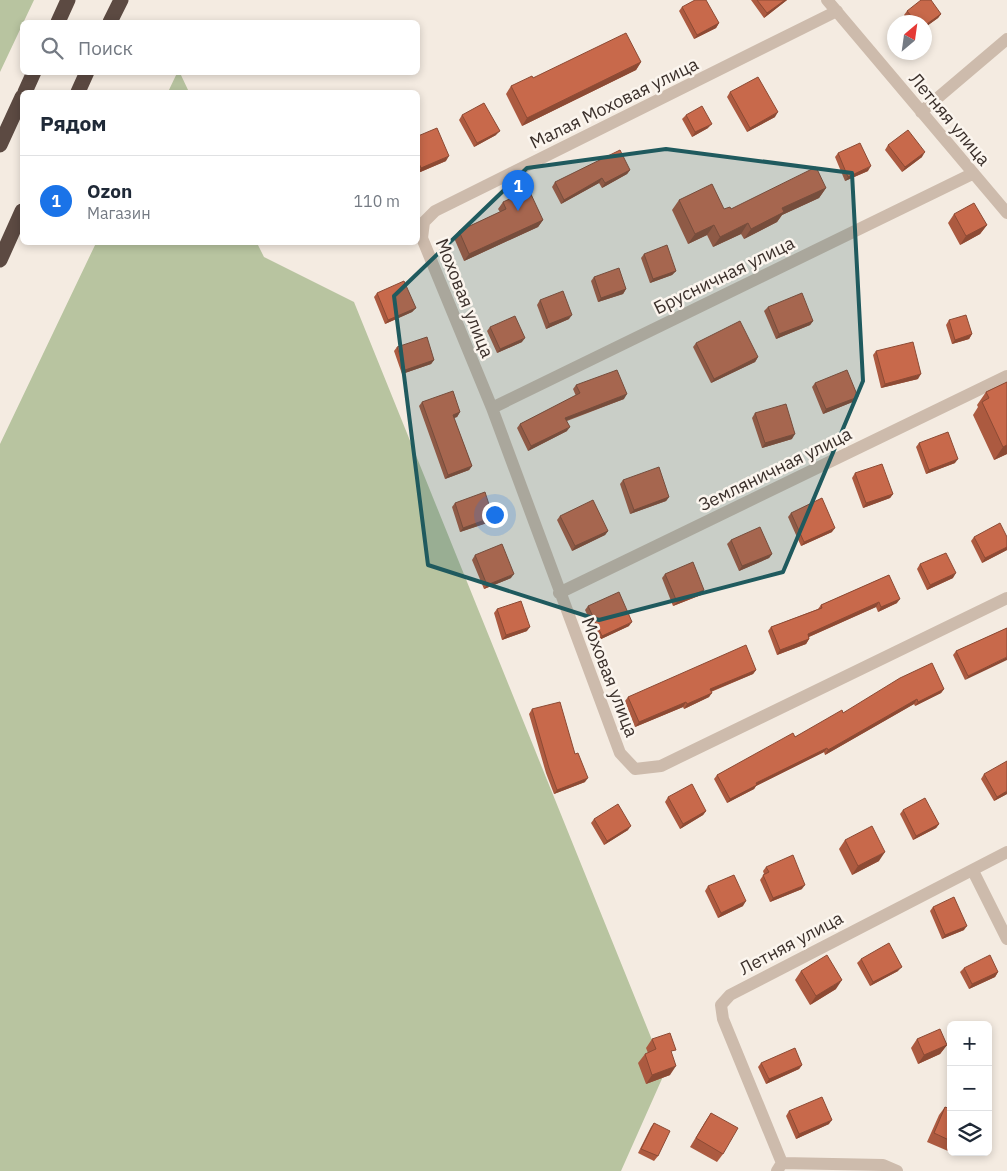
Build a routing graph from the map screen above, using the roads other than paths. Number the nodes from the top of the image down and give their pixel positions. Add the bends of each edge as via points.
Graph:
1 (68, 0) edge
2 (120, 0) edge
3 (827, 0) edge
4 (837, 11) junction
5 (59, 20) edge
6 (111, 20) edge
7 (1007, 39) edge
8 (33, 75) edge
9 (86, 75) edge
10 (26, 90) edge
11 (79, 90) edge
12 (20, 101) edge
13 (921, 112) junction
14 (0, 146) edge
15 (972, 174) junction
16 (1007, 213) edge
17 (20, 216) edge
18 (422, 238) joint
19 (0, 260) edge
20 (1007, 376) edge
21 (492, 408) junction
22 (559, 593) junction
23 (1007, 598) edge
24 (1007, 852) edge
25 (973, 871) junction
26 (1007, 939) edge
27 (780, 1167) edge
28 (897, 1171) edge

1 - 5 highway
2 - 6 highway
3 - 4 street, Летняя улица
4 - 13 street, Летняя улица
4 - 18 street, Малая Моховая улица via 435,211 424,222
7 - 13 street
8 - 10 highway
9 - 11 highway
12 - 14 highway
13 - 15 street, Летняя улица
15 - 16 street, Летняя улица
15 - 21 street, Брусничная улица
17 - 19 highway
18 - 21 street, Моховая улица
20 - 22 street, Земляничная улица
21 - 22 street, Моховая улица
22 - 23 street, Моховая улица via 620,753 635,769 661,766
24 - 25 street
25 - 26 street
25 - 27 street, Летняя улица via 730,995 721,1005 723,1019
27 - 28 street via 883,1165

